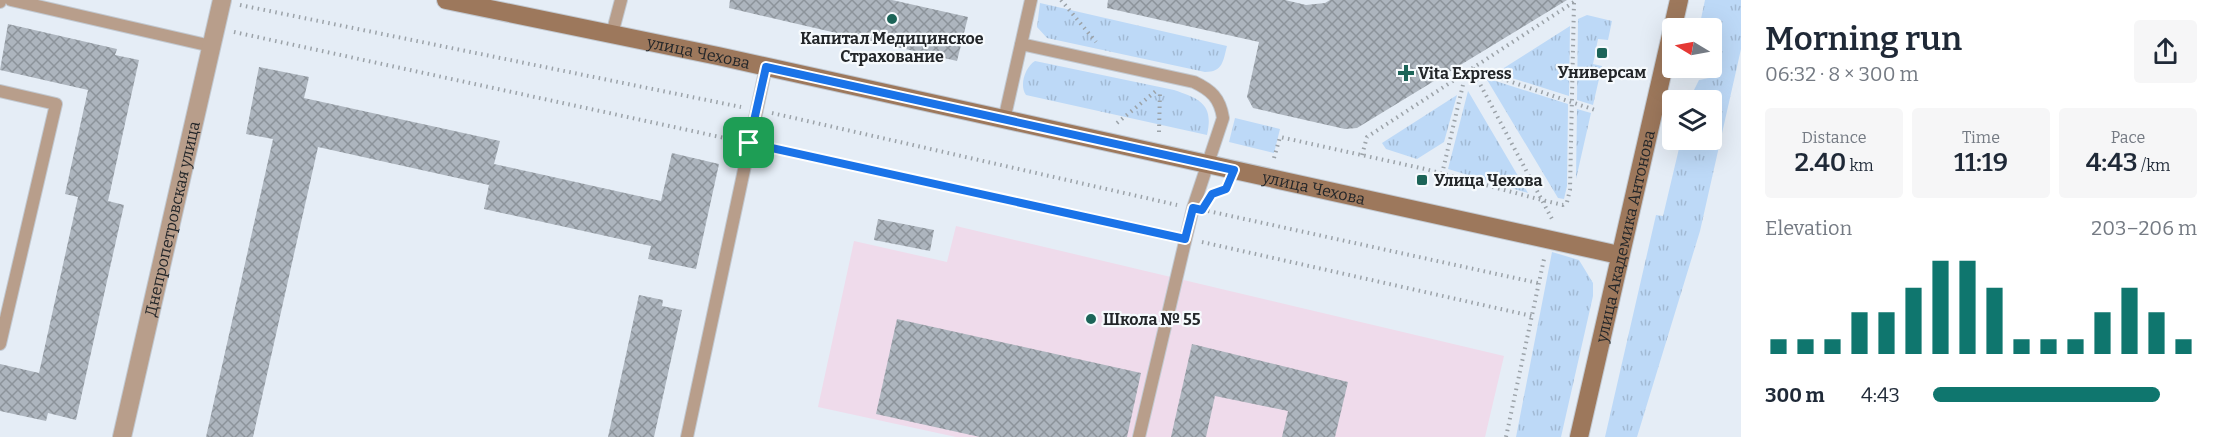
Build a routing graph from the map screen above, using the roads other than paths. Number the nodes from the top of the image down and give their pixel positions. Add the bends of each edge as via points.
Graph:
1 (11, 0) edge
2 (446, 0) edge
3 (621, 0) edge
4 (1031, 0) edge
5 (1679, 0) edge
6 (222, 1) edge
7 (612, 34) junction
8 (1021, 45) junction
9 (211, 46) junction
10 (766, 67) junction
11 (0, 91) edge
12 (1004, 120) junction
13 (1208, 164) junction
14 (1619, 255) junction
15 (0, 344) edge
16 (122, 437) edge
17 (687, 437) edge
18 (1139, 437) edge
19 (1579, 437) edge

1 - 9 lane
2 - 7 street, улица Чехова
3 - 7 lane
4 - 8 lane
5 - 14 street, улица Академика Антонова
6 - 9 street, Днепропетровская улица
7 - 10 street, улица Чехова
8 - 12 lane
8 - 13 lane via 1208,88 1221,103 1223,117
9 - 16 street, Днепропетровская улица
10 - 12 street, улица Чехова
10 - 17 lane
11 - 15 lane via 56,104
12 - 13 street, улица Чехова
13 - 14 street, улица Чехова
13 - 18 lane via 1185,239
14 - 19 street, улица Академика Антонова

